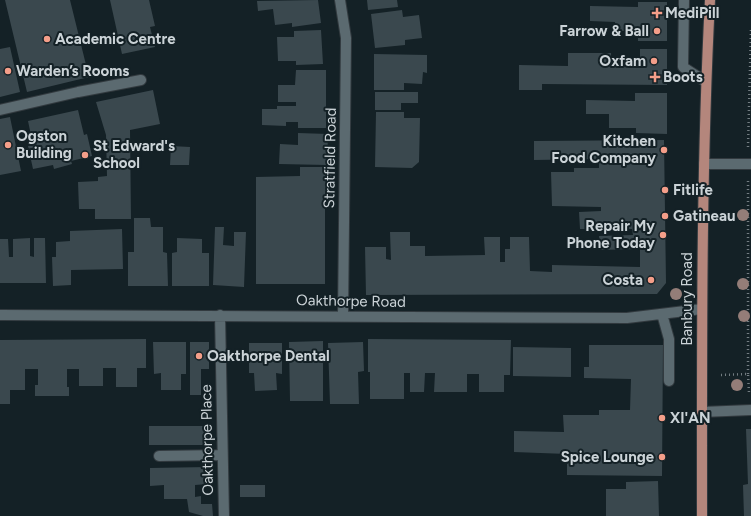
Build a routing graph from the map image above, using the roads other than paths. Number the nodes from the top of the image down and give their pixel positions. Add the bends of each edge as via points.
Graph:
1 (340, 0) edge
2 (684, 0) edge
3 (710, 0) edge
4 (141, 80) dead end
5 (706, 82) junction
6 (0, 110) edge
7 (704, 164) junction
8 (751, 164) edge
9 (702, 309) junction
10 (662, 314) junction
11 (0, 315) edge
12 (220, 315) junction
13 (343, 316) junction
14 (669, 381) dead end
15 (750, 410) edge
16 (702, 412) junction
17 (222, 455) junction
18 (159, 456) dead end
19 (224, 516) edge
20 (702, 516) edge

1 - 13 street, Stratfield Road via 346,38
2 - 5 street via 683,67
3 - 5 main road, Banbury Road
4 - 6 street
5 - 7 main road, Banbury Road
7 - 8 street
7 - 9 main road, Banbury Road
9 - 10 street, Oakthorpe Road
9 - 16 main road, Banbury Road
10 - 13 street, Oakthorpe Road via 627,318
10 - 14 street via 669,339
11 - 12 street, Oakthorpe Road
12 - 13 street, Oakthorpe Road
12 - 17 street, Oakthorpe Place
15 - 16 street
16 - 20 main road, Banbury Road
17 - 18 street
17 - 19 street, Oakthorpe Place

